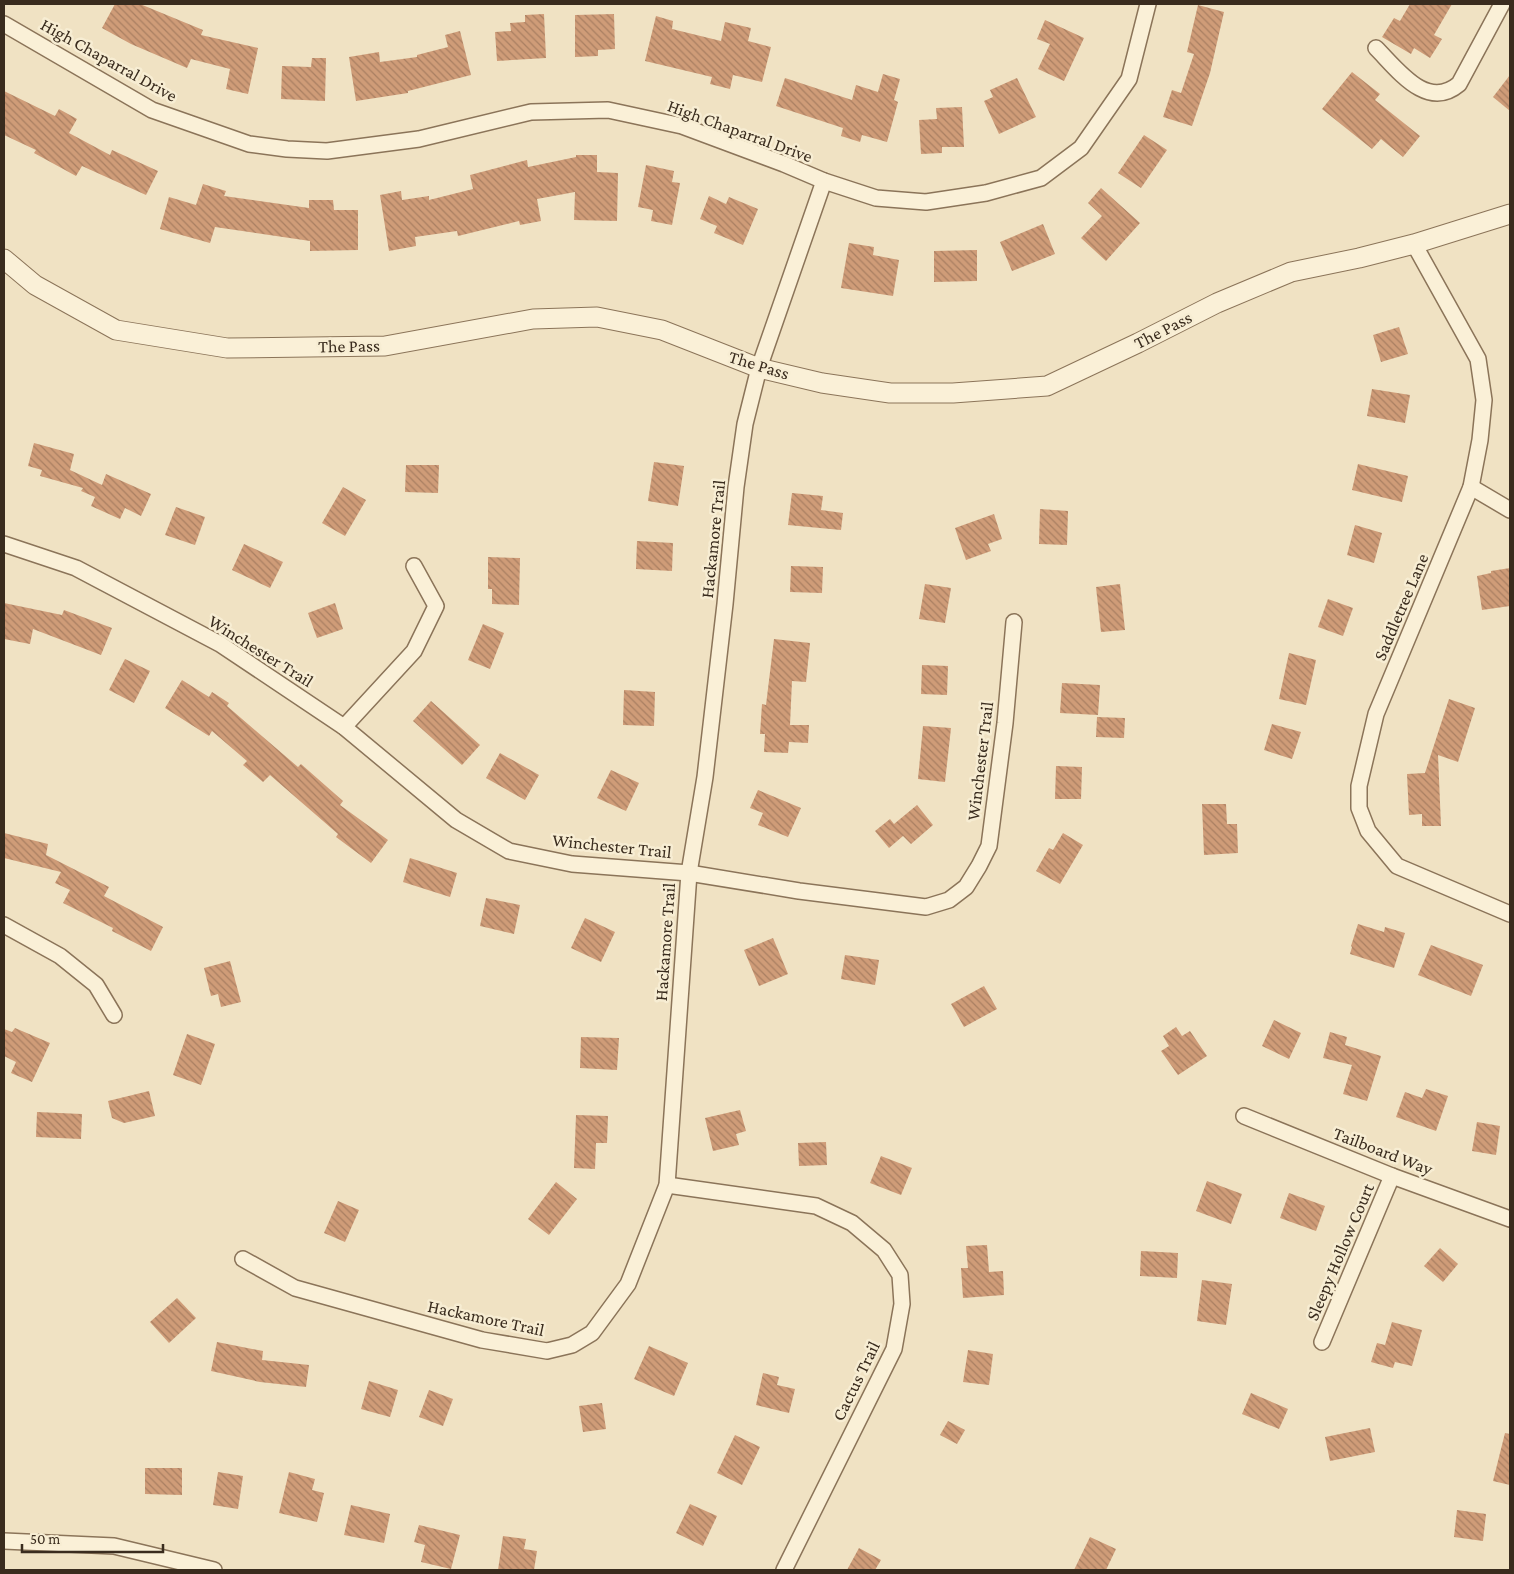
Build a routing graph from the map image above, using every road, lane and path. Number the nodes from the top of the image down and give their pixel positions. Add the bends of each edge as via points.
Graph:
1 (1148, 4) edge
2 (1502, 4) edge
3 (4, 24) edge
4 (1376, 48) dead end
5 (824, 181) junction
6 (1510, 214) edge
7 (1414, 244) junction
8 (4, 259) edge
9 (759, 368) junction
10 (1471, 487) junction
11 (1510, 510) edge
12 (4, 544) edge
13 (414, 566) dead end
14 (1014, 622) dead end
15 (344, 727) junction
16 (689, 873) junction
17 (1510, 914) edge
18 (4, 925) edge
19 (114, 1015) dead end
20 (1244, 1116) dead end
21 (1392, 1176) junction
22 (666, 1185) junction
23 (1510, 1219) edge
24 (243, 1259) dead end
25 (1322, 1342) dead end
26 (4, 1541) edge
27 (214, 1570) edge
28 (784, 1570) edge

1 - 5 street, High Chaparral Drive via 1128,79 1081,148 1040,178 986,193 926,202 876,198
2 - 4 street via 1459,84 1451,91 1438,94 1424,91
3 - 5 street, High Chaparral Drive via 152,110 249,144 327,151 418,139 531,112 608,110 682,126
5 - 9 street, Hackamore Trail
6 - 7 street, The Pass
7 - 9 street, The Pass via 1291,272 1216,303 1047,386 953,393 890,393 822,383
7 - 10 street, Saddletree Lane via 1478,360 1484,400
8 - 9 street, The Pass via 35,285 116,330 227,348 385,346 533,319 597,317 662,330
9 - 16 street, Hackamore Trail via 745,424 736,487 705,777
10 - 11 street
10 - 17 street, Saddletree Lane via 1376,714 1359,786 1359,808 1368,830 1397,866
12 - 15 street, Winchester Trail via 76,568 220,644
13 - 15 street via 436,606 414,651
14 - 16 street, Winchester Trail via 989,846 961,891 949,900 926,907
15 - 16 street, Winchester Trail via 456,820 509,851 572,864
16 - 22 street, Hackamore Trail
18 - 19 street via 60,956 96,986
20 - 21 street, Tailboard Way
21 - 23 street, Tailboard Way
21 - 25 street, Sleepy Hollow Court
22 - 24 street, Hackamore Trail via 628,1284 592,1333 572,1345 547,1351 482,1340 295,1288
22 - 28 street, Cactus Trail via 816,1206 852,1223 884,1250 900,1275 902,1304 894,1349
26 - 27 street via 114,1546

